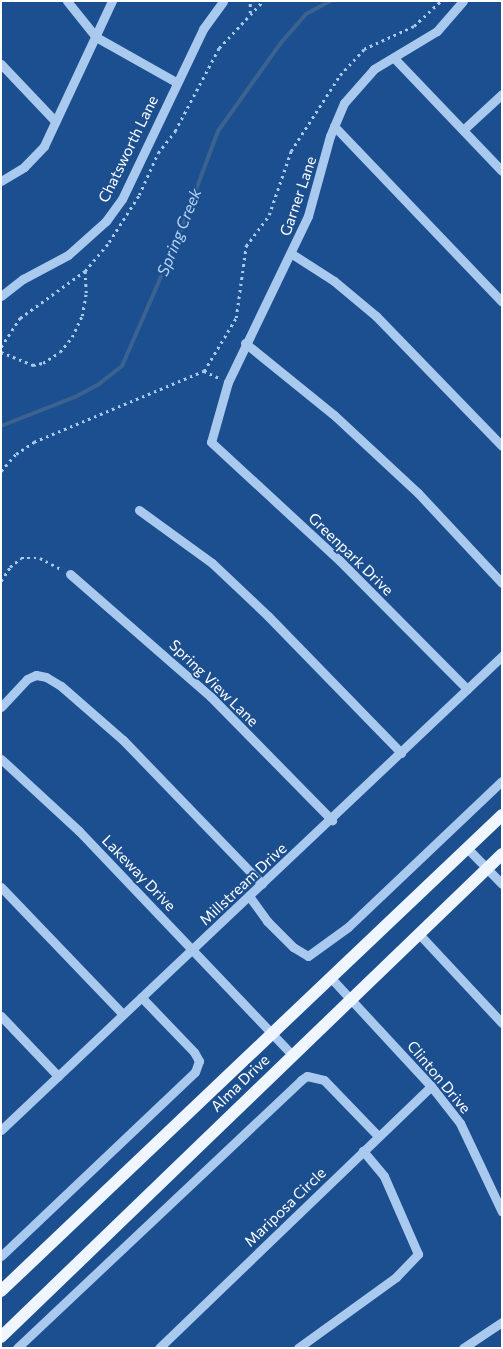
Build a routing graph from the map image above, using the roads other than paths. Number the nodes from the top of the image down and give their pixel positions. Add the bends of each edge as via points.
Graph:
1 (67, 1) edge
2 (112, 1) edge
3 (223, 1) edge
4 (463, 1) edge
5 (96, 37) junction
6 (394, 58) junction
7 (1, 64) edge
8 (176, 82) junction
9 (502, 94) edge
10 (55, 121) junction
11 (334, 126) junction
12 (463, 130) junction
13 (502, 171) edge
14 (1, 181) edge
15 (292, 254) junction
16 (1, 296) edge
17 (502, 302) edge
18 (246, 343) junction
19 (211, 442) joint
20 (502, 446) edge
21 (139, 510) dead end
22 (70, 574) road end
23 (502, 583) edge
24 (502, 656) edge
25 (467, 689) junction
26 (1, 707) edge
27 (401, 753) junction
28 (1, 759) edge
29 (502, 781) edge
30 (502, 815) edge
31 (332, 820) junction
32 (467, 848) junction
33 (502, 854) edge
34 (487, 868) junction
35 (262, 884) junction
36 (502, 884) edge
37 (1, 887) edge
38 (249, 896) junction
39 (419, 934) junction
40 (193, 948) junction
41 (330, 977) junction
42 (141, 997) junction
43 (350, 999) junction
44 (123, 1014) junction
45 (1, 1016) edge
46 (502, 1023) edge
47 (272, 1032) junction
48 (292, 1055) junction
49 (58, 1076) junction
50 (431, 1086) junction
51 (1, 1130) edge
52 (378, 1136) junction
53 (363, 1151) junction
54 (502, 1212) edge
55 (1, 1256) edge
56 (1, 1291) edge
57 (502, 1322) edge
58 (1, 1337) edge
59 (17, 1348) edge
60 (159, 1348) edge
61 (298, 1348) edge
62 (463, 1348) edge

1 - 5 street
2 - 5 street
3 - 8 street, Chatsworth Lane via 202,29
4 - 6 street, Garner Lane via 437,31
5 - 8 street
5 - 10 street
6 - 11 street, Garner Lane via 374,68 355,87
6 - 12 street
7 - 10 street
8 - 16 street, Chatsworth Lane via 122,200 106,221 68,255 23,279
9 - 12 street
10 - 14 street via 44,146 24,167
11 - 15 street, Garner Lane via 308,216
11 - 17 street
12 - 13 street
15 - 18 street, Garner Lane
15 - 20 street via 334,281 376,316
18 - 19 street, Garner Lane via 228,382
18 - 23 street via 334,415 418,493
19 - 25 street, Greenpark Drive via 339,560
21 - 27 street via 212,563
22 - 31 street, Spring View Lane via 211,697
24 - 25 street, Millstream Drive
25 - 27 street, Millstream Drive
26 - 35 street via 26,679 36,675 46,676 61,686 123,740
27 - 31 street, Millstream Drive
28 - 40 street, Lakeway Drive via 79,831
29 - 38 street via 348,927 308,956 293,947 267,921
30 - 32 main road, Alma Drive
31 - 35 street, Millstream Drive
32 - 34 street
32 - 41 main road, Alma Drive
33 - 34 main road, Alma Drive
34 - 36 street
34 - 39 main road, Alma Drive
35 - 38 street, Millstream Drive
37 - 44 street
38 - 40 street, Millstream Drive
39 - 43 main road, Alma Drive
39 - 46 street
40 - 42 street, Millstream Drive
40 - 47 street, Lakeway Drive
41 - 43 street, Clinton Drive
41 - 47 main road, Alma Drive
42 - 44 street, Millstream Drive
42 - 55 street via 194,1052 199,1062 194,1072
43 - 48 main road, Alma Drive
43 - 50 street, Clinton Drive
44 - 49 street, Millstream Drive
45 - 49 street
47 - 48 street, Lakeway Drive
47 - 56 main road, Alma Drive
48 - 58 main road, Alma Drive
49 - 51 street, Millstream Drive
50 - 52 street, Mariposa Circle
50 - 54 street, Clinton Drive via 460,1123
52 - 53 street, Mariposa Circle
52 - 59 street via 324,1080 307,1076
53 - 60 street, Mariposa Circle
53 - 61 street via 384,1176 418,1254 405,1270
57 - 62 street

